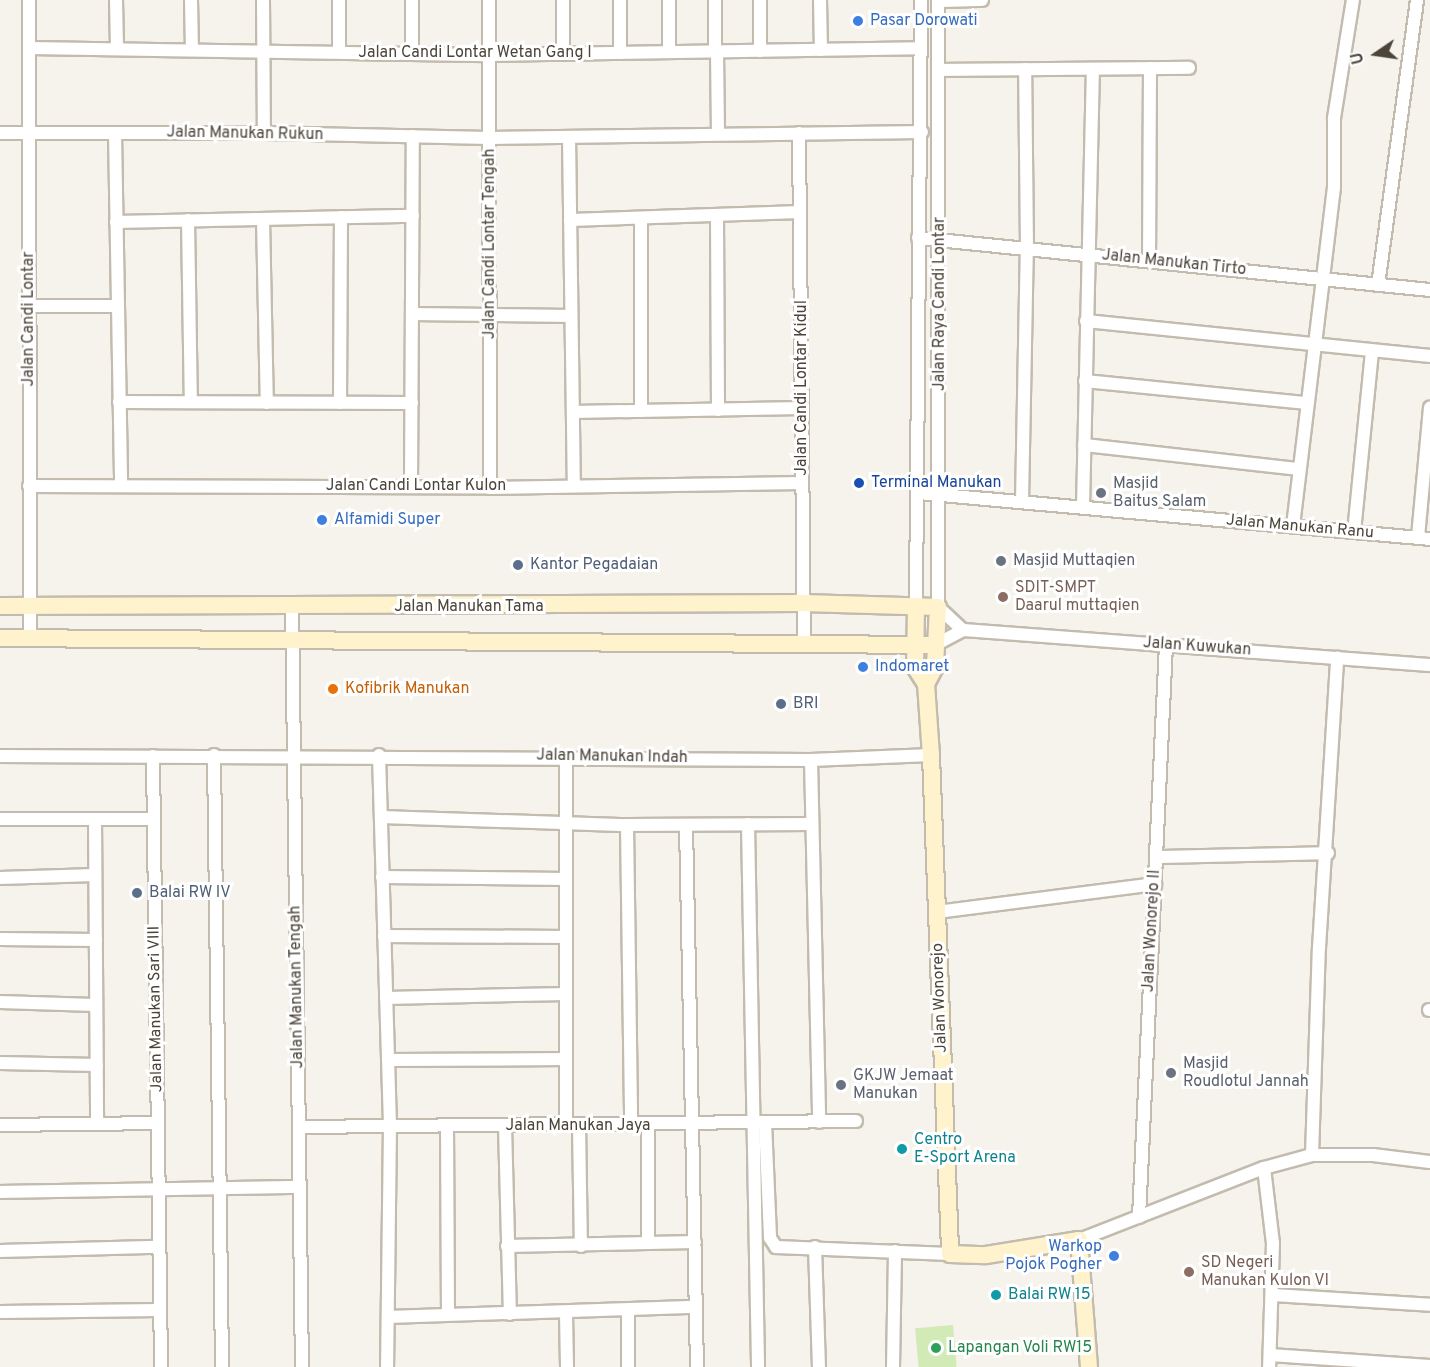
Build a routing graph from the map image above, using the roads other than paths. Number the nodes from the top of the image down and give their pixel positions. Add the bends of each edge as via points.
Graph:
1 (28, 0) edge
2 (116, 0) edge
3 (192, 0) edge
4 (263, 0) edge
5 (339, 0) edge
6 (412, 0) edge
7 (489, 0) edge
8 (563, 0) edge
9 (620, 0) edge
10 (669, 0) edge
11 (715, 0) edge
12 (760, 0) edge
13 (820, 0) edge
14 (921, 0) edge
15 (938, 0) edge
16 (982, 0) edge
17 (1353, 0) edge
18 (1417, 0) edge
19 (29, 48) junction
20 (921, 48) junction
21 (117, 49) junction
22 (192, 50) junction
23 (821, 50) junction
24 (262, 51) junction
25 (716, 51) junction
26 (760, 51) junction
27 (339, 52) junction
28 (669, 52) junction
29 (412, 53) junction
30 (563, 53) junction
31 (620, 53) junction
32 (490, 55) junction
33 (1150, 68) junction
34 (1189, 68) dead end
35 (1025, 69) junction
36 (1093, 69) junction
37 (939, 70) junction
38 (922, 132) junction
39 (0, 133) edge
40 (27, 133) junction
41 (115, 133) junction
42 (264, 133) junction
43 (718, 134) junction
44 (799, 134) junction
45 (412, 136) junction
46 (569, 136) junction
47 (489, 138) junction
48 (800, 212) junction
49 (413, 216) junction
50 (341, 217) junction
51 (717, 218) junction
52 (263, 219) junction
53 (188, 220) junction
54 (570, 220) junction
55 (640, 220) junction
56 (116, 222) junction
57 (918, 238) junction
58 (941, 239) junction
59 (1027, 248) junction
60 (1087, 254) junction
61 (1149, 261) junction
62 (1324, 279) junction
63 (1378, 285) junction
64 (1430, 290) edge
65 (30, 306) junction
66 (118, 306) junction
67 (412, 314) junction
68 (491, 316) junction
69 (571, 316) junction
70 (1086, 321) junction
71 (1313, 345) junction
72 (1372, 351) junction
73 (1430, 356) edge
74 (1085, 381) junction
75 (120, 402) junction
76 (191, 402) junction
77 (267, 403) junction
78 (340, 403) junction
79 (411, 403) junction
80 (1307, 403) junction
81 (802, 408) junction
82 (1430, 408) edge
83 (718, 410) junction
84 (641, 411) junction
85 (573, 412) junction
86 (1084, 445) junction
87 (1298, 469) junction
88 (802, 483) junction
89 (574, 484) junction
90 (411, 485) junction
91 (29, 486) junction
92 (121, 486) junction
93 (490, 488) junction
94 (919, 493) junction
95 (940, 494) junction
96 (1022, 501) junction
97 (1083, 507) junction
98 (1293, 526) junction
99 (1354, 532) junction
100 (1424, 538) edge
101 (803, 603) junction
102 (0, 606) edge
103 (29, 606) junction
104 (916, 606) junction
105 (292, 607) junction
106 (938, 607) junction
107 (963, 630) junction
108 (292, 637) junction
109 (0, 638) edge
110 (30, 638) junction
111 (804, 643) junction
112 (916, 644) junction
113 (935, 645) junction
114 (1166, 645) junction
115 (1337, 658) junction
116 (1430, 665) edge
117 (927, 684) junction
118 (214, 755) junction
119 (293, 755) junction
120 (379, 755) junction
121 (931, 755) junction
122 (0, 756) edge
123 (153, 756) junction
124 (566, 756) junction
125 (811, 759) junction
126 (381, 817) junction
127 (0, 819) edge
128 (154, 819) junction
129 (95, 820) junction
130 (566, 820) junction
131 (748, 824) junction
132 (811, 824) junction
133 (627, 825) junction
134 (686, 825) junction
135 (1328, 853) junction
136 (1156, 857) junction
137 (95, 875) junction
138 (382, 877) junction
139 (0, 878) edge
140 (566, 879) junction
141 (1155, 884) junction
142 (937, 912) junction
143 (384, 936) junction
144 (566, 937) junction
145 (0, 939) edge
146 (96, 940) junction
147 (566, 994) junction
148 (386, 998) junction
149 (0, 1002) edge
150 (95, 1005) junction
151 (566, 1059) junction
152 (388, 1060) junction
153 (0, 1063) edge
154 (97, 1065) junction
155 (856, 1121) dead end
156 (759, 1122) junction
157 (819, 1122) junction
158 (157, 1123) junction
159 (97, 1124) junction
160 (573, 1124) junction
161 (0, 1125) edge
162 (447, 1125) junction
163 (631, 1125) junction
164 (694, 1125) junction
165 (390, 1126) junction
166 (505, 1126) junction
167 (648, 1126) junction
168 (300, 1127) junction
169 (1312, 1155) junction
170 (1430, 1162) edge
171 (1264, 1168) junction
172 (299, 1186) junction
173 (221, 1189) junction
174 (158, 1190) junction
175 (0, 1192) edge
176 (1139, 1217) junction
177 (1079, 1240) junction
178 (695, 1242) junction
179 (648, 1244) junction
180 (507, 1246) junction
181 (581, 1246) junction
182 (815, 1246) junction
183 (158, 1247) junction
184 (0, 1251) edge
185 (895, 1251) junction
186 (950, 1254) junction
187 (1273, 1295) junction
188 (1430, 1305) edge
189 (696, 1307) junction
190 (159, 1310) junction
191 (628, 1310) junction
192 (0, 1312) edge
193 (448, 1314) junction
194 (510, 1314) junction
195 (566, 1314) junction
196 (388, 1317) junction
197 (1270, 1361) edge
198 (1430, 1366) edge
199 (161, 1367) edge
200 (222, 1367) edge
201 (302, 1367) edge
202 (387, 1367) edge
203 (567, 1367) edge
204 (628, 1367) edge
205 (697, 1367) edge
206 (759, 1367) edge
207 (819, 1367) edge
208 (893, 1367) edge
209 (1089, 1367) edge

1 - 19 street, Jalan Candi Lontar
2 - 21 street
3 - 22 street
4 - 24 street
5 - 27 street
6 - 29 street
7 - 32 street, Jalan Candi Lontar Tengah
8 - 30 street
9 - 31 street
10 - 28 street
11 - 25 street
12 - 26 street
13 - 23 street
14 - 20 street, Jalan Raya Candi Lontar
15 - 16 street
15 - 37 street, Jalan Raya Candi Lontar
17 - 62 street via 1334,118 1334,189
18 - 63 street
19 - 21 street, Jalan Candi Lontar Wetan Gang I
19 - 40 street, Jalan Candi Lontar
20 - 23 street, Jalan Candi Lontar Wetan Gang I
20 - 38 street, Jalan Raya Candi Lontar
21 - 22 street, Jalan Candi Lontar Wetan Gang I
22 - 24 street, Jalan Candi Lontar Wetan Gang I
23 - 26 street, Jalan Candi Lontar Wetan Gang I
24 - 27 street, Jalan Candi Lontar Wetan Gang I
24 - 42 street
25 - 26 street, Jalan Candi Lontar Wetan Gang I
25 - 28 street, Jalan Candi Lontar Wetan Gang I
25 - 43 street
27 - 29 street, Jalan Candi Lontar Wetan Gang I
28 - 31 street, Jalan Candi Lontar Wetan Gang I
29 - 32 street, Jalan Candi Lontar Wetan Gang I
30 - 31 street, Jalan Candi Lontar Wetan Gang I
30 - 32 street, Jalan Candi Lontar Wetan Gang I
32 - 47 street, Jalan Candi Lontar Tengah
33 - 34 street
33 - 36 street
33 - 61 street
35 - 36 street
35 - 37 street
35 - 59 street
36 - 60 street
37 - 58 street, Jalan Raya Candi Lontar
38 - 44 street, Jalan Manukan Rukun
38 - 57 street, Jalan Raya Candi Lontar
39 - 40 street, Jalan Manukan Rukun
40 - 41 street, Jalan Manukan Rukun
40 - 65 street, Jalan Candi Lontar
41 - 42 street, Jalan Manukan Rukun
41 - 56 street
42 - 45 street, Jalan Manukan Rukun
43 - 44 street, Jalan Manukan Rukun
43 - 46 street, Jalan Manukan Rukun
44 - 48 street, Jalan Candi Lontar Kidul
45 - 47 street, Jalan Manukan Rukun
45 - 49 street
46 - 47 street, Jalan Manukan Rukun
46 - 54 street
47 - 68 street, Jalan Candi Lontar Tengah
48 - 51 street
48 - 81 street, Jalan Candi Lontar Kidul
49 - 50 street
49 - 67 street
50 - 52 street
50 - 78 street
51 - 55 street
51 - 83 street
52 - 53 street
52 - 77 street
53 - 56 street
53 - 76 street
54 - 55 street
54 - 69 street
55 - 84 street
56 - 66 street
57 - 58 street, Jalan Manukan Tirto
57 - 94 street, Jalan Raya Candi Lontar
58 - 59 street, Jalan Manukan Tirto
58 - 95 street, Jalan Raya Candi Lontar
59 - 60 street, Jalan Manukan Tirto
59 - 96 street
60 - 61 street, Jalan Manukan Tirto
60 - 70 street
61 - 62 street, Jalan Manukan Tirto
62 - 63 street, Jalan Manukan Tirto
62 - 71 street
63 - 64 street, Jalan Manukan Tirto
65 - 66 street
65 - 91 street, Jalan Candi Lontar
66 - 75 street
67 - 68 street
67 - 79 street
68 - 69 street
68 - 93 street, Jalan Candi Lontar Tengah
69 - 85 street
70 - 71 street
70 - 74 street
71 - 72 street
71 - 80 street
72 - 73 street
72 - 99 street
74 - 80 street
74 - 86 street
75 - 76 street
75 - 92 street
76 - 77 street
77 - 78 street
78 - 79 street
79 - 90 street
80 - 87 street
81 - 83 street
81 - 88 street, Jalan Candi Lontar Kidul
82 - 100 street
83 - 84 street
84 - 85 street
85 - 89 street
86 - 87 street
86 - 97 street
87 - 98 street
88 - 89 street, Jalan Candi Lontar Kulon
88 - 101 street, Jalan Candi Lontar Kidul
89 - 93 street, Jalan Candi Lontar Kulon
90 - 92 street, Jalan Candi Lontar Kulon
90 - 93 street, Jalan Candi Lontar Kulon
91 - 92 street, Jalan Candi Lontar Kulon
91 - 103 street, Jalan Candi Lontar
94 - 95 street, Jalan Manukan Ranu
94 - 104 street, Jalan Raya Candi Lontar
95 - 96 street, Jalan Manukan Ranu
95 - 106 street, Jalan Raya Candi Lontar
96 - 97 street, Jalan Manukan Ranu
97 - 98 street, Jalan Manukan Ranu
98 - 99 street, Jalan Manukan Ranu
99 - 100 street, Jalan Manukan Ranu
101 - 104 street, Jalan Manukan Tama
101 - 105 street, Jalan Manukan Tama
101 - 111 street, Jalan Candi Lontar Kidul
102 - 103 street, Jalan Manukan Tama
103 - 105 street, Jalan Manukan Tama
103 - 110 street, Jalan Candi Lontar
104 - 106 street, Jalan Manukan Tama
104 - 112 street, Jalan Wonorejo
105 - 108 street, Jalan Manukan Tengah
106 - 107 street
106 - 113 street, Jalan Wonorejo
107 - 113 street
107 - 114 street, Jalan Kuwukan
108 - 110 street, Jalan Manukan Tama
108 - 111 street, Jalan Manukan Tama
108 - 119 street, Jalan Manukan Tengah
109 - 110 street, Jalan Manukan Tama
111 - 112 street, Jalan Manukan Tama
112 - 113 street, Jalan Manukan Tama
112 - 117 street, Jalan Wonorejo via 915,667
113 - 117 street, Jalan Wonorejo via 935,667
114 - 115 street, Jalan Kuwukan
114 - 136 street, Jalan Wonorejo II
115 - 116 street, Jalan Kuwukan
115 - 135 street
117 - 121 street, Jalan Wonorejo
118 - 119 street, Jalan Manukan Indah
118 - 123 street, Jalan Manukan Indah
118 - 173 street
119 - 120 street, Jalan Manukan Indah
119 - 168 street, Jalan Manukan Tengah
120 - 124 street, Jalan Manukan Indah
120 - 126 street
121 - 125 street, Jalan Manukan Indah
121 - 142 street, Jalan Wonorejo
122 - 123 street, Jalan Manukan Indah
123 - 128 street, Jalan Manukan Sari VIII
124 - 125 street, Jalan Manukan Indah
124 - 130 street
125 - 132 street
126 - 130 street
126 - 138 street
127 - 129 street
128 - 129 street
128 - 158 street, Jalan Manukan Sari VIII
129 - 137 street
130 - 133 street
130 - 140 street
131 - 132 street
131 - 134 street
131 - 156 street
132 - 157 street
133 - 134 street
133 - 163 street
134 - 164 street
135 - 136 street
135 - 169 street via 1319,948
136 - 141 street, Jalan Wonorejo II
137 - 139 street
137 - 146 street
138 - 140 street
138 - 143 street
140 - 144 street
141 - 142 street
141 - 176 street, Jalan Wonorejo II
142 - 186 street, Jalan Wonorejo
143 - 144 street
143 - 148 street
144 - 147 street
145 - 146 street
146 - 150 street
147 - 148 street
147 - 151 street
148 - 152 street
149 - 150 street
150 - 154 street
151 - 152 street
151 - 160 street
152 - 165 street
153 - 154 street
154 - 159 street
155 - 157 street, Jalan Manukan Jaya
156 - 157 street, Jalan Manukan Jaya
156 - 164 street, Jalan Manukan Jaya
156 - 182 street via 771,1241 776,1247
156 - 206 street
158 - 159 street
158 - 174 street, Jalan Manukan Sari VIII
159 - 161 street
160 - 163 street, Jalan Manukan Jaya
160 - 166 street, Jalan Manukan Jaya
160 - 181 street
162 - 165 street, Jalan Manukan Jaya
162 - 166 street, Jalan Manukan Jaya
162 - 193 street
163 - 167 street, Jalan Manukan Jaya
164 - 167 street, Jalan Manukan Jaya
164 - 178 street
165 - 168 street, Jalan Manukan Jaya
165 - 196 street
166 - 180 street
167 - 179 street
168 - 172 street, Jalan Manukan Tengah
169 - 170 street via 1372,1155
169 - 171 street
171 - 176 street
171 - 187 street via 1273,1244
172 - 173 street
172 - 201 street, Jalan Manukan Tengah
173 - 174 street
173 - 200 street
174 - 175 street
174 - 183 street, Jalan Manukan Sari VIII
176 - 177 street
177 - 186 street via 986,1255
177 - 209 street
178 - 179 street
178 - 189 street
179 - 181 street
180 - 181 street
180 - 194 street
182 - 185 street
182 - 207 street
183 - 184 street
183 - 190 street, Jalan Manukan Sari VIII
185 - 186 street
185 - 208 street
187 - 188 street
187 - 197 street
189 - 191 street
189 - 205 street
190 - 192 street
190 - 199 street, Jalan Manukan Sari VIII
191 - 195 street
191 - 204 street
193 - 194 street
193 - 196 street
194 - 195 street
195 - 203 street
196 - 202 street
197 - 198 street

